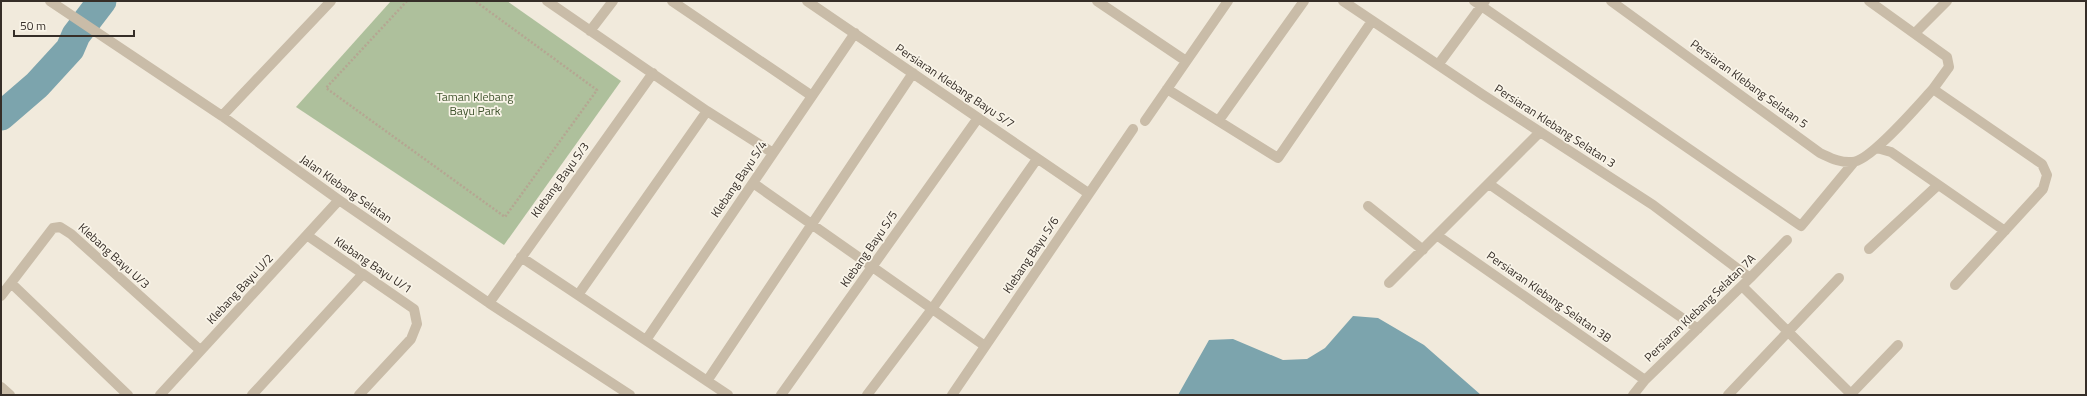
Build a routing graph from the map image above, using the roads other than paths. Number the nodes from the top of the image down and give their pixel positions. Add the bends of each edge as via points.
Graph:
1 (50, 1) edge
2 (331, 1) edge
3 (547, 1) edge
4 (613, 1) edge
5 (672, 1) edge
6 (807, 1) edge
7 (1097, 1) edge
8 (1228, 1) edge
9 (1304, 1) edge
10 (1343, 1) edge
11 (1611, 1) edge
12 (1869, 1) edge
13 (1947, 1) edge
14 (1480, 3) edge
15 (1372, 21) junction
16 (590, 31) junction
17 (1915, 32) junction
18 (855, 33) junction
19 (1186, 61) junction
20 (1438, 65) junction
21 (653, 73) junction
22 (913, 73) junction
23 (1167, 89) junction
24 (1933, 89) junction
25 (812, 96) junction
26 (707, 111) junction
27 (222, 116) junction
28 (978, 118) junction
29 (1219, 120) junction
30 (1145, 121) dead end
31 (1132, 129) dead end
32 (1540, 132) junction
33 (1877, 148) junction
34 (773, 153) junction
35 (1037, 158) junction
36 (1854, 162) junction
37 (753, 183) junction
38 (1489, 184) junction
39 (1938, 185) junction
40 (1088, 193) junction
41 (339, 200) junction
42 (1368, 206) dead end
43 (812, 224) junction
44 (2005, 231) junction
45 (308, 236) junction
46 (1438, 236) junction
47 (1787, 240) dead end
48 (1869, 249) dead end
49 (1423, 250) junction
50 (521, 257) junction
51 (872, 267) junction
52 (363, 274) junction
53 (1750, 278) junction
54 (1839, 278) dead end
55 (11, 283) junction
56 (1390, 283) dead end
57 (1955, 285) dead end
58 (1742, 286) junction
59 (578, 295) junction
60 (1, 296) edge
61 (489, 303) junction
62 (932, 309) junction
63 (1698, 329) junction
64 (1787, 331) junction
65 (646, 340) junction
66 (1898, 345) dead end
67 (985, 346) junction
68 (200, 350) junction
69 (1645, 380) junction
70 (707, 381) junction
71 (1, 387) edge
72 (10, 395) edge
73 (128, 395) edge
74 (160, 395) edge
75 (252, 395) edge
76 (359, 395) edge
77 (630, 395) edge
78 (728, 395) edge
79 (781, 395) edge
80 (867, 395) edge
81 (952, 395) edge
82 (1633, 395) edge
83 (1728, 395) edge
84 (1851, 395) edge

1 - 27 street, Jalan Klebang Selatan
2 - 27 street
3 - 16 street
4 - 16 street
5 - 25 street
6 - 18 street, Persiaran Klebang Bayu S/7
7 - 19 street
8 - 19 street
9 - 29 street
10 - 15 street, Persiaran Klebang Selatan 3
11 - 36 street, Persiaran Klebang Selatan 5 via 1820,153 1836,161
12 - 17 street
13 - 17 street
14 - 20 street
14 - 36 street via 1801,226
15 - 20 street, Persiaran Klebang Selatan 3
15 - 29 street via 1278,158
16 - 21 street
17 - 24 street via 1947,57 1949,67
18 - 22 street, Persiaran Klebang Bayu S/7
18 - 25 street, Klebang Bayu S/4
19 - 23 street
20 - 32 street, Persiaran Klebang Selatan 3
21 - 26 street
21 - 50 street, Klebang Bayu S/3
22 - 28 street, Persiaran Klebang Bayu S/7
22 - 43 street
23 - 29 street
23 - 30 street
24 - 33 street
24 - 44 street via 2042,164 2047,175 2042,189
25 - 34 street, Klebang Bayu S/4
26 - 34 street
26 - 59 street
27 - 41 street, Jalan Klebang Selatan
28 - 35 street, Persiaran Klebang Bayu S/7
28 - 51 street, Klebang Bayu S/5
31 - 40 street, Klebang Bayu S/6
32 - 38 street
32 - 53 street, Persiaran Klebang Selatan 3 via 1653,205
33 - 36 street
33 - 39 street via 1891,152
34 - 37 street, Klebang Bayu S/4
35 - 40 street, Persiaran Klebang Bayu S/7
35 - 62 street
37 - 43 street
37 - 65 street, Klebang Bayu S/4
38 - 46 street
38 - 63 street
39 - 44 street
39 - 48 street
40 - 67 street, Klebang Bayu S/6
41 - 45 street, Klebang Bayu U/2
41 - 61 street, Jalan Klebang Selatan
42 - 49 street
43 - 51 street
43 - 70 street
44 - 57 street
45 - 52 street, Klebang Bayu U/1
45 - 68 street, Klebang Bayu U/2
46 - 49 street
46 - 69 street, Persiaran Klebang Selatan 3B
47 - 53 street, Persiaran Klebang Selatan 7A
49 - 56 street
50 - 59 street
50 - 61 street, Klebang Bayu S/3
51 - 62 street
51 - 79 street, Klebang Bayu S/5
52 - 75 street
52 - 76 street, Klebang Bayu U/1 via 414,309 417,324 411,339
53 - 58 street, Persiaran Klebang Selatan 7A
54 - 64 street
55 - 60 street, Klebang Bayu U/3
55 - 68 street, Klebang Bayu U/3 via 53,228 60,227 71,234
55 - 73 street
58 - 63 street, Persiaran Klebang Selatan 7A
58 - 64 street
59 - 65 street
61 - 77 street, Jalan Klebang Selatan
62 - 67 street
62 - 80 street
63 - 69 street, Persiaran Klebang Selatan 7A
64 - 83 street
64 - 84 street
65 - 70 street
66 - 84 street
67 - 81 street, Klebang Bayu S/6
68 - 74 street, Klebang Bayu U/2
69 - 82 street, Persiaran Klebang Selatan 7A
70 - 78 street
71 - 72 street

